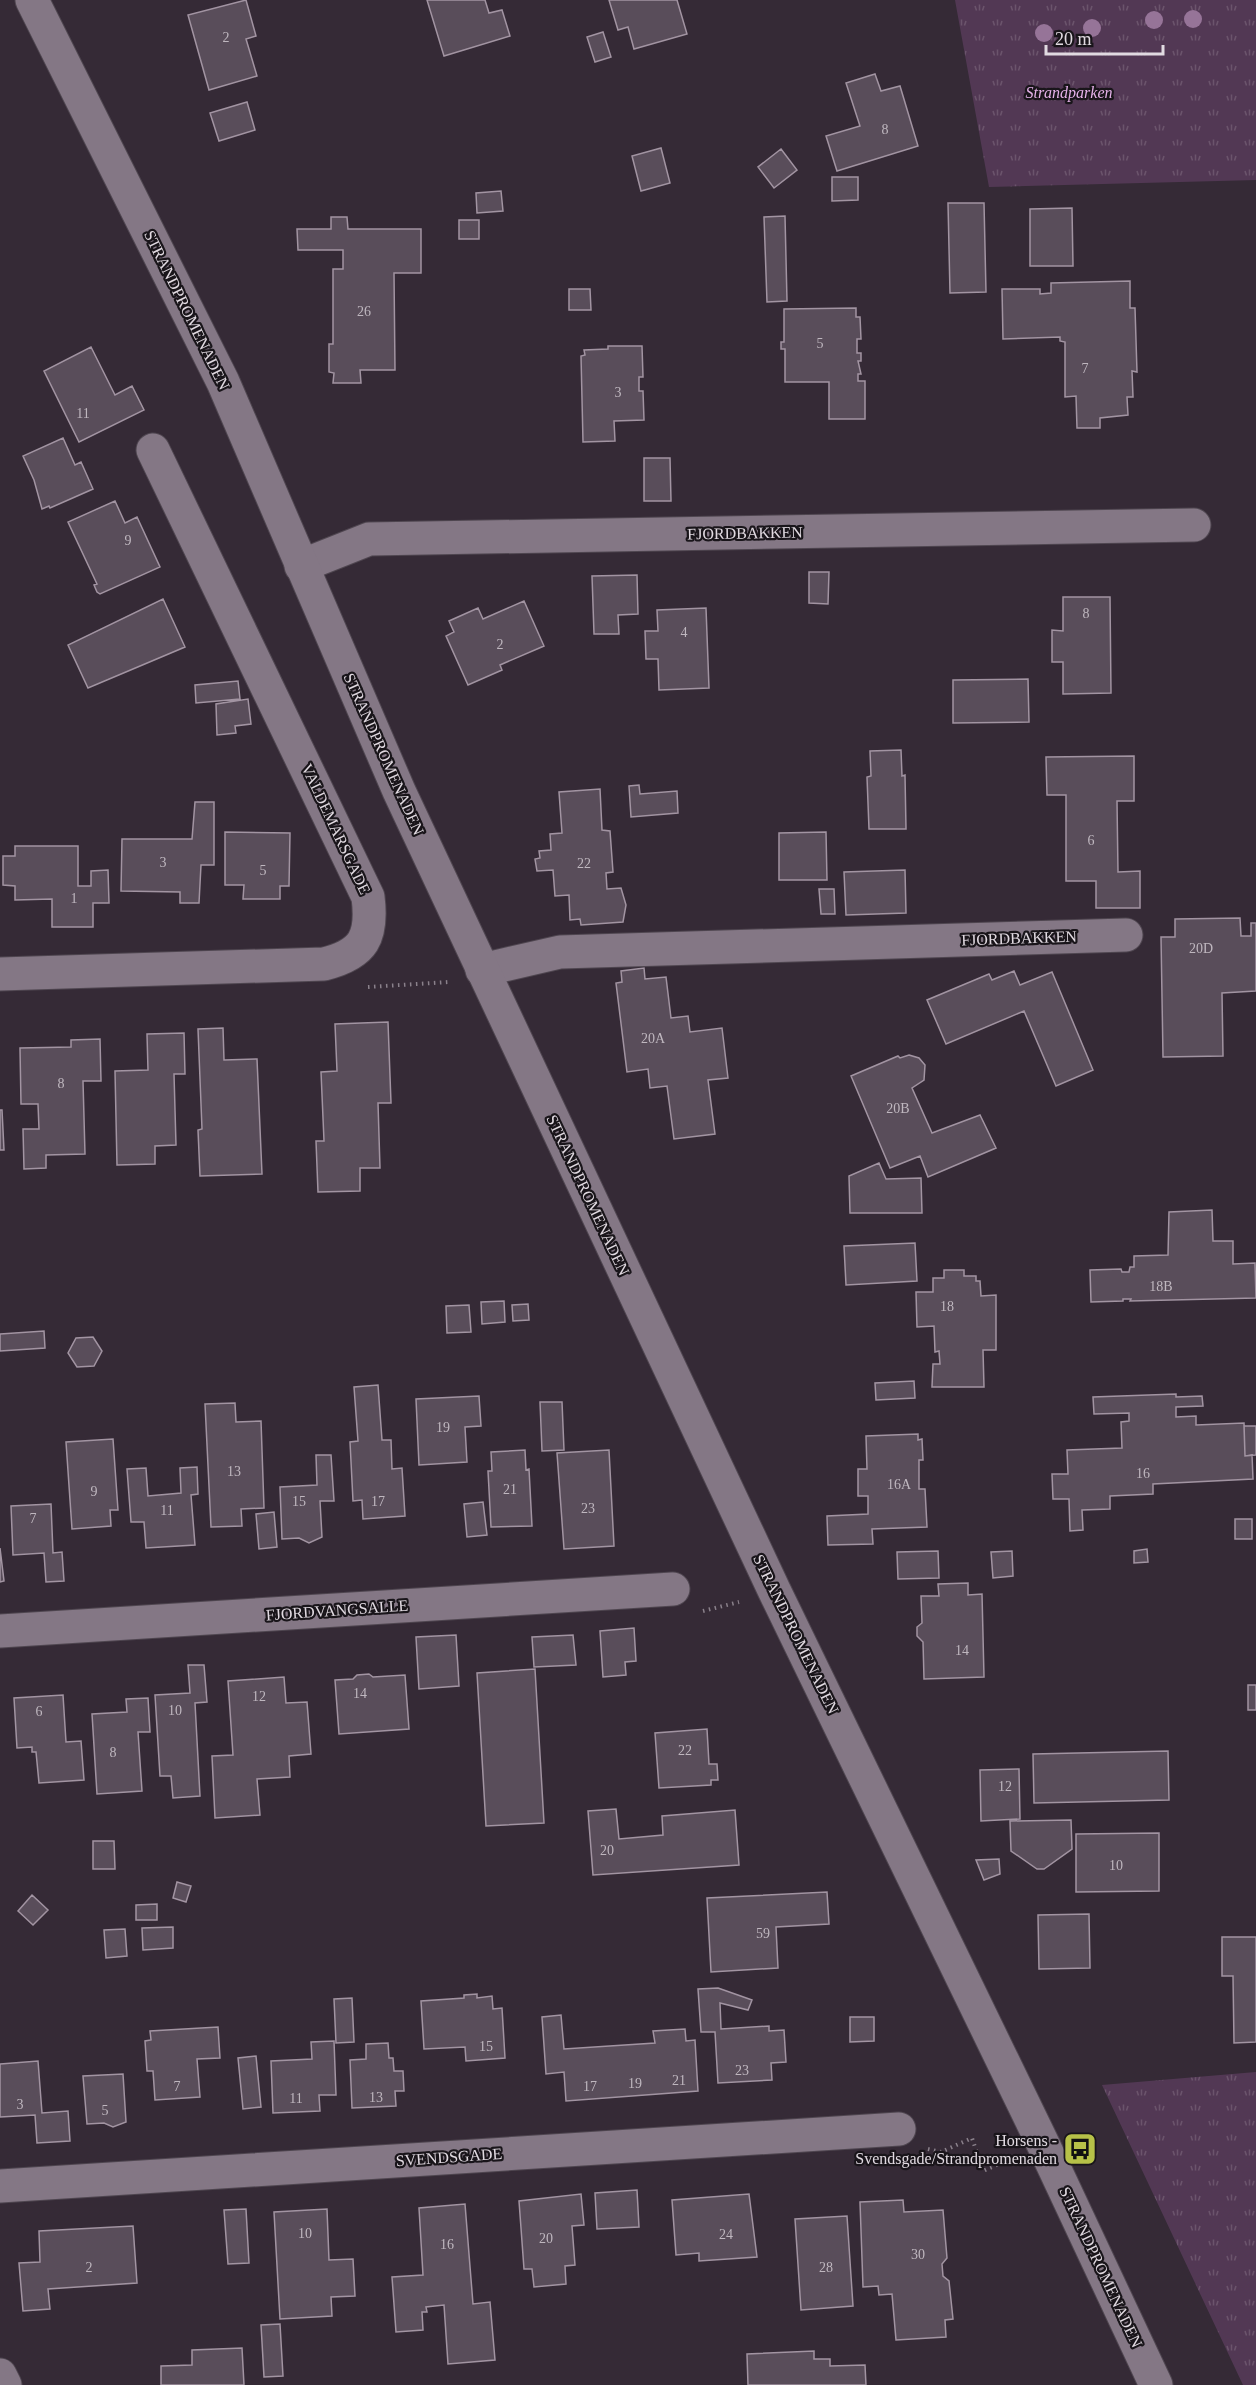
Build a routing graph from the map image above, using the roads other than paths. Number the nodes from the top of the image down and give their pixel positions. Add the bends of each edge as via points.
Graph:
1 (32, 0) edge
2 (153, 450) dead end
3 (1194, 525) dead end
4 (301, 566) junction
5 (1126, 934) dead end
6 (482, 970) junction
7 (0, 974) edge
8 (673, 1589) road end
9 (0, 1630) edge
10 (899, 2128) road end
11 (0, 2186) edge
12 (0, 2375) edge
13 (5, 2385) edge
14 (1156, 2385) edge

1 - 4 street, STRANDPROMENADEN via 223,382
2 - 7 street, VALDEMARSGADE via 368,897 371,920 366,938 357,951 324,964
3 - 4 street, FJORDBAKKEN via 369,539
4 - 6 street, STRANDPROMENADEN
5 - 6 street, FJORDBAKKEN via 560,952
6 - 14 street, STRANDPROMENADEN
8 - 9 street, FJORDVANGSALLE
10 - 11 street, SVENDSGADE
12 - 13 street

